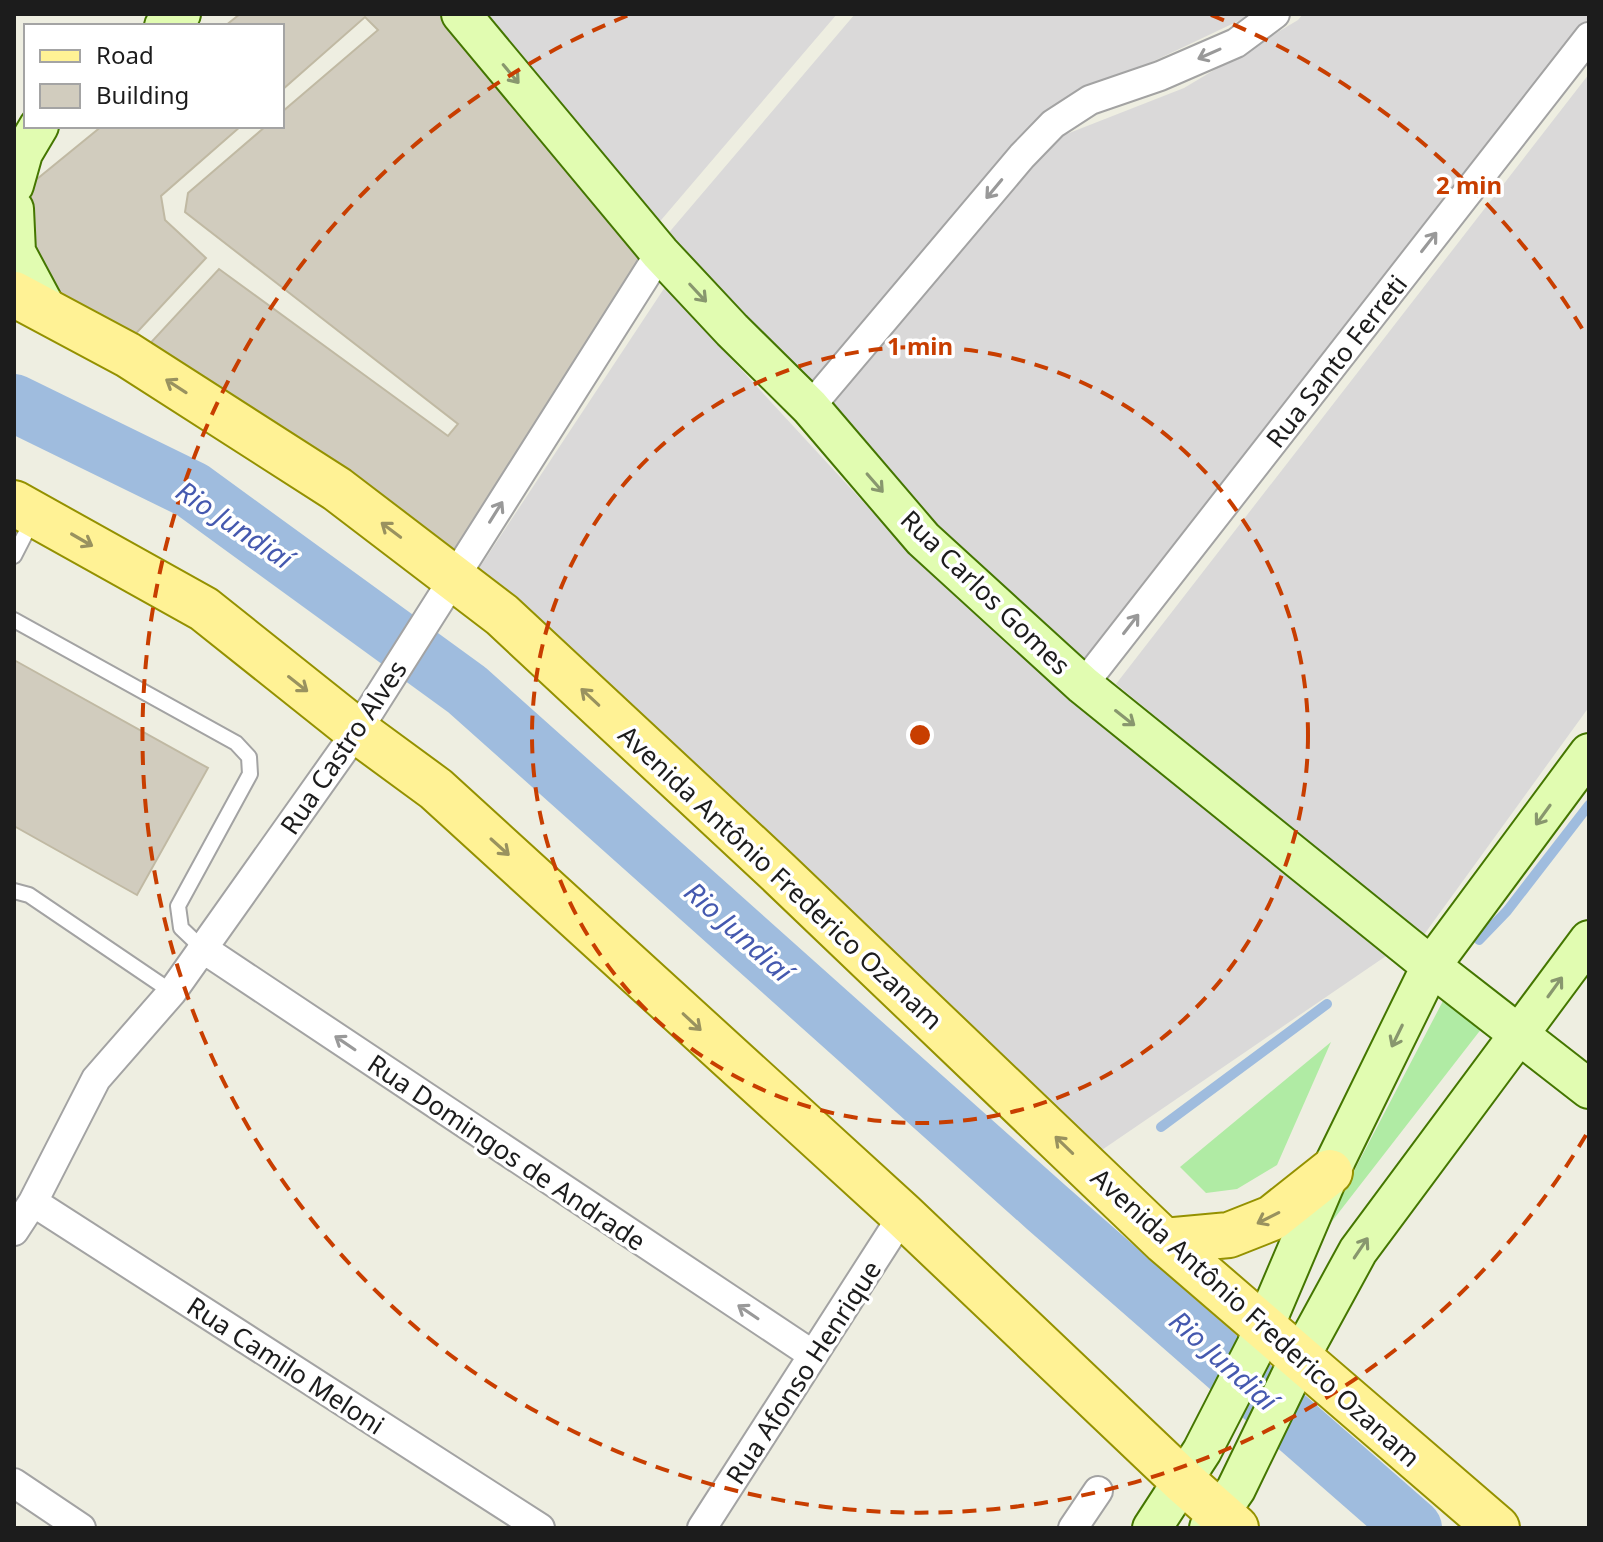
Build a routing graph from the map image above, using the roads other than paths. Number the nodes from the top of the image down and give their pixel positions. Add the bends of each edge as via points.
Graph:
1 (1275, 14) edge
2 (470, 18) edge
3 (1589, 37) edge
4 (38, 128) edge
5 (14, 185) edge
6 (14, 209) edge
7 (660, 253) junction
8 (23, 276) edge
9 (810, 407) junction
10 (25, 508) edge
11 (14, 556) edge
12 (446, 592) junction
13 (14, 620) edge
14 (1083, 685) junction
15 (366, 717) junction
16 (1589, 753) edge
17 (14, 891) edge
18 (1589, 940) edge
19 (202, 948) junction
20 (1431, 966) junction
21 (172, 992) junction
22 (1520, 1034) junction
23 (1589, 1089) edge
24 (1330, 1172) junction
25 (33, 1202) junction
26 (903, 1215) junction
27 (14, 1231) edge
28 (1164, 1241) junction
29 (1260, 1337) junction
30 (813, 1355) junction
31 (1294, 1369) junction
32 (1193, 1467) junction
33 (14, 1483) edge
34 (1098, 1491) dead end
35 (1225, 1514) edge
36 (81, 1528) edge
37 (540, 1528) edge
38 (702, 1528) edge
39 (1073, 1528) edge
40 (1152, 1528) edge
41 (1497, 1528) edge

1 -> 9 street via 1236,43 1090,100 1053,124
2 -> 7 main road, Rua Carlos Gomes
14 -> 3 street, Rua Santo Ferreti
4 - 5 main road via 23,153
6 - 8 main road
7 -> 9 main road, Rua Carlos Gomes
12 -> 7 street, Rua Castro Alves
12 -> 8 main road, Avenida Antônio Frederico Ozanam via 337,489 128,355
9 -> 14 main road, Rua Carlos Gomes via 923,539
10 - 11 lane
10 -> 15 main road via 204,609
12 - 15 street, Rua Castro Alves
28 -> 12 main road, Avenida Antônio Frederico Ozanam via 502,615
13 - 19 lane via 236,743 249,757 250,774 178,906 181,928
14 -> 20 main road, Rua Carlos Gomes
15 - 19 street, Rua Castro Alves
15 -> 26 main road via 436,789
16 -> 20 main road
17 - 21 lane via 29,895
22 -> 18 main road
19 - 21 street, Rua Castro Alves
30 -> 19 street, Rua Domingos de Andrade
20 - 22 main road, Rua Carlos Gomes
20 -> 24 main road
21 - 25 street, Rua Castro Alves via 96,1079
22 - 23 main road, Rua Carlos Gomes
31 -> 22 main road via 1358,1251
24 -> 28 main road via 1272,1218 1229,1235
24 - 29 main road
25 - 27 street, Rua Castro Alves
25 - 37 street, Rua Camilo Meloni
26 - 30 street, Rua Afonso Henrique
26 - 32 main road
28 - 29 main road, Avenida Antônio Frederico Ozanam
29 - 31 main road, Avenida Antônio Frederico Ozanam
29 - 32 main road
30 - 38 street, Rua Afonso Henrique
31 - 35 main road
31 - 41 main road, Avenida Antônio Frederico Ozanam
32 - 35 main road
32 - 40 main road
33 - 36 street
34 - 39 street

